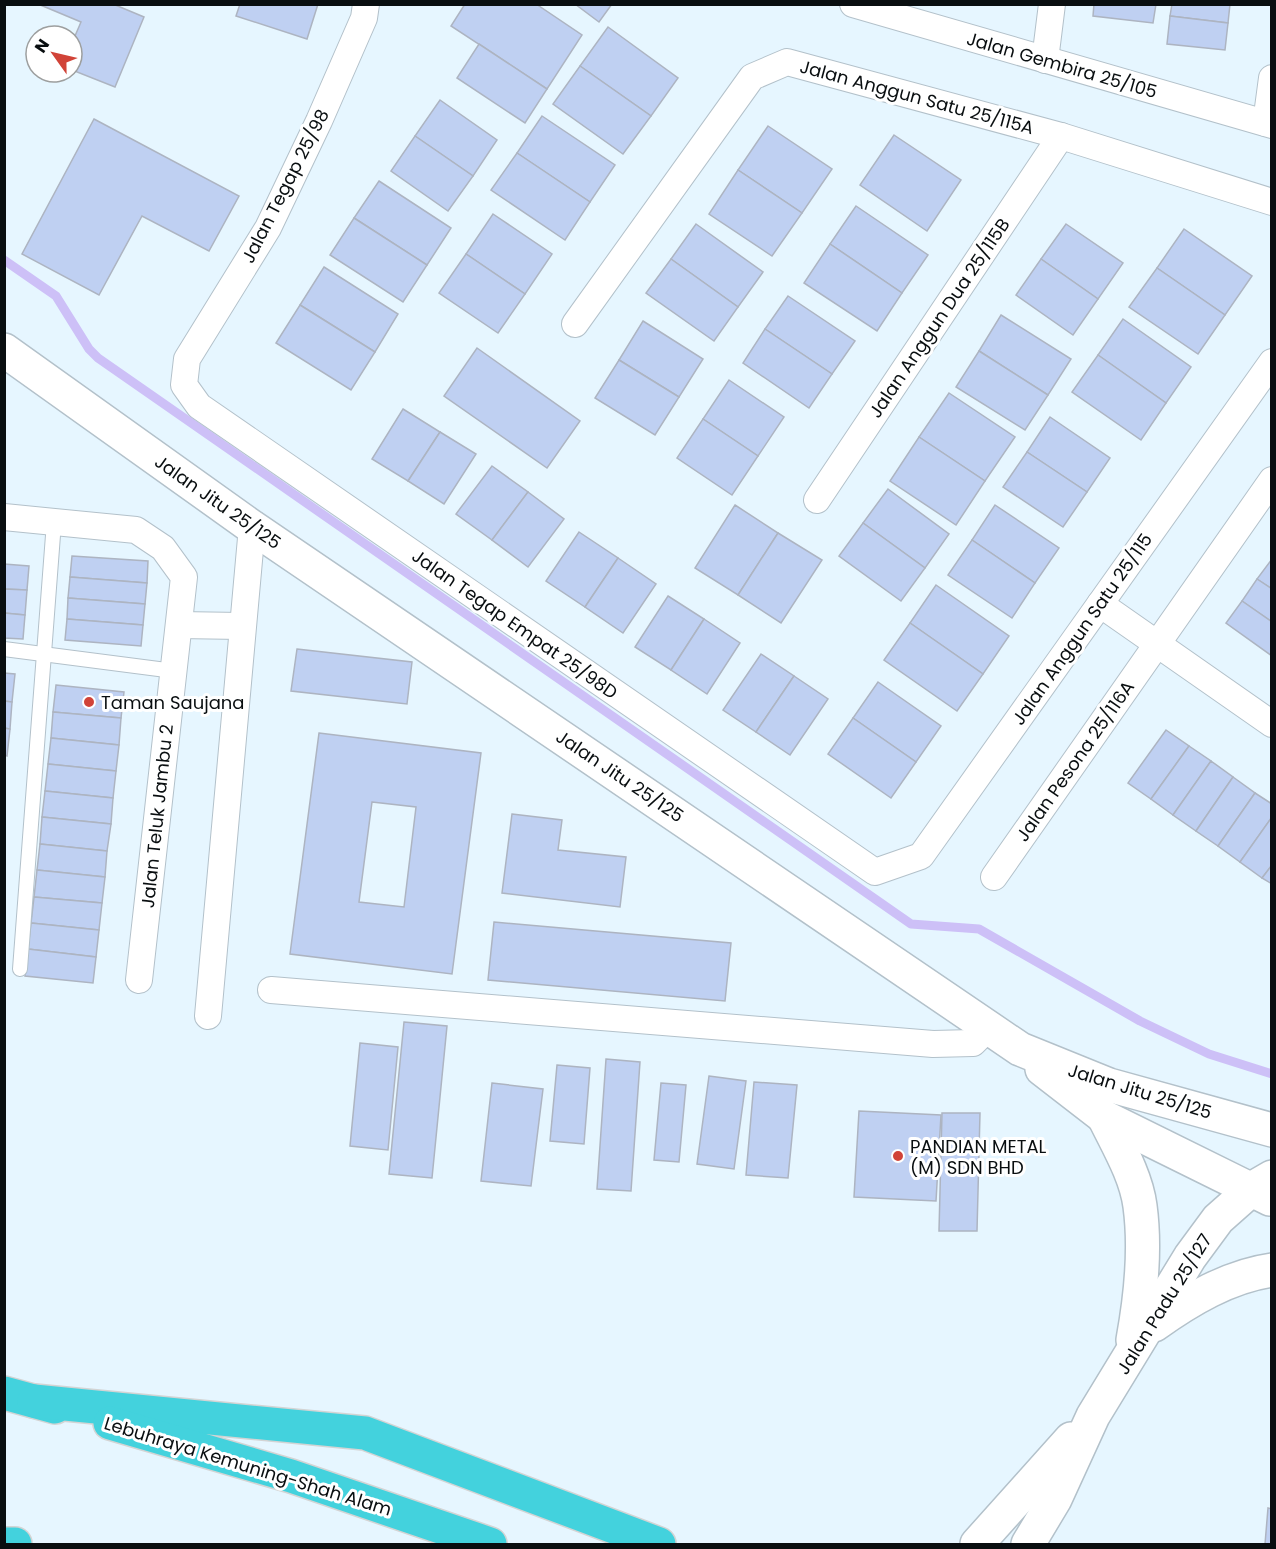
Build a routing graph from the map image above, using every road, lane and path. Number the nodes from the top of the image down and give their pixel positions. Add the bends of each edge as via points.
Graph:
1 (366, 4) edge
2 (853, 4) edge
3 (1052, 4) edge
4 (1045, 60) junction
5 (1272, 78) edge
6 (1269, 124) edge
7 (1061, 136) junction
8 (1272, 202) edge
9 (575, 324) dead end
10 (4, 350) edge
11 (187, 359) joint
12 (1272, 362) edge
13 (1272, 480) edge
14 (817, 500) dead end
15 (4, 517) edge
16 (54, 522) junction
17 (252, 527) junction
18 (1100, 604) junction
19 (179, 625) junction
20 (241, 626) junction
21 (1157, 644) junction
22 (4, 649) edge
23 (44, 655) junction
24 (174, 671) junction
25 (1272, 724) edge
26 (875, 872) joint
27 (993, 877) dead end
28 (20, 969) dead end
29 (139, 980) dead end
30 (271, 990) dead end
31 (208, 1016) dead end
32 (989, 1027) junction
33 (1020, 1049) junction
34 (1104, 1117) junction
35 (1272, 1130) edge
36 (1265, 1188) edge
37 (1272, 1270) edge
38 (1148, 1329) junction
39 (1130, 1359) junction
40 (19, 1397) edge
41 (1093, 1416) junction
42 (4, 1544) edge
43 (15, 1545) edge
44 (490, 1545) edge
45 (659, 1545) edge
46 (977, 1545) edge
47 (1028, 1545) edge

1 - 11 street, Jalan Tegap 25/98 via 364,18 324,110 268,228
2 - 4 street, Jalan Gembira 25/105
3 - 4 street
4 - 6 street, Jalan Gembira 25/105
5 - 6 street
7 - 8 street, Jalan Anggun Satu 25/115A
7 - 9 street, Jalan Anggun Satu 25/115A via 787,62 752,76
7 - 14 street, Jalan Anggun Dua 25/115B
10 - 17 street, Jalan Jitu 25/125
11 - 26 street, Jalan Tegap Empat 25/98D via 184,385 199,406
12 - 18 street, Jalan Anggun Satu 25/115
13 - 21 street, Jalan Pesona 25/116A
15 - 16 street
16 - 19 street, Jalan Teluk Jambu 2 via 136,530 163,548 184,577
16 - 23 lane
17 - 20 street
17 - 32 street, Jalan Jitu 25/125
18 - 21 street
18 - 26 street, Jalan Anggun Satu 25/115 via 921,856
19 - 20 street
19 - 24 street, Jalan Teluk Jambu 2
20 - 31 street
21 - 25 street
21 - 27 street, Jalan Pesona 25/116A
22 - 23 lane
23 - 24 lane
23 - 28 lane
24 - 29 street, Jalan Teluk Jambu 2
30 - 32 street via 933,1044 973,1043
32 - 33 street, Jalan Jitu 25/125
33 - 34 street
33 - 35 street, Jalan Jitu 25/125 via 1109,1085
34 - 36 street
34 - 39 street via 1140,1204 1140,1302
36 - 38 street, Jalan Padu 25/127 via 1218,1219 1190,1257
37 - 38 street via 1228,1283 1186,1303
38 - 39 street, Jalan Padu 25/127
39 - 41 street, Jalan Padu 25/127
40 - 44 highway, Lebuhraya Kemuning-Shah Alam via 291,1476
40 - 45 highway via 365,1433
41 - 46 street, Jalan Padu 25/127
41 - 47 street, Jalan Padu 25/127 via 1055,1499
42 - 43 highway

